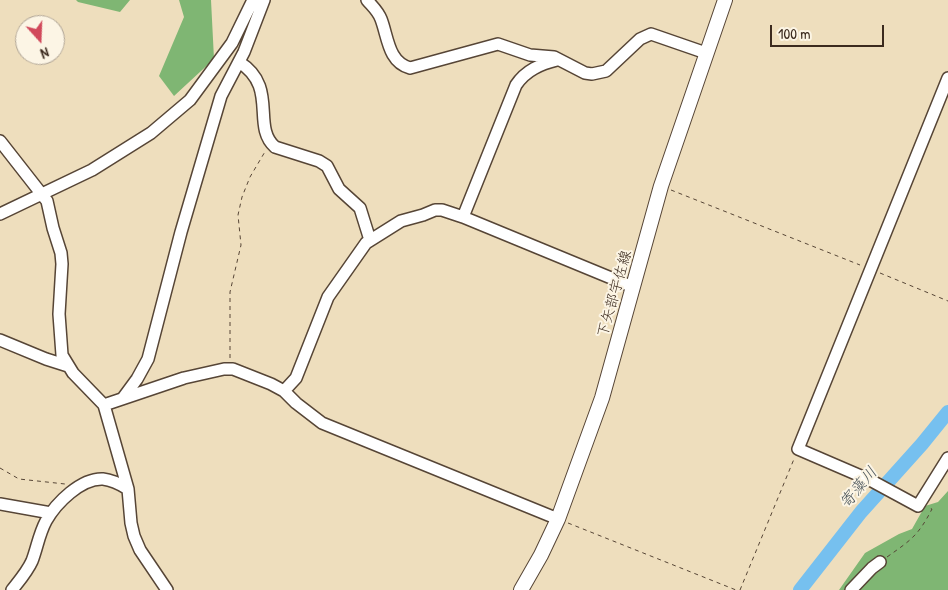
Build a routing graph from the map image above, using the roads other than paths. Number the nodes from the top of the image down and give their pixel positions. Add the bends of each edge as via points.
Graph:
1 (253, 0) edge
2 (264, 0) edge
3 (367, 0) edge
4 (725, 0) edge
5 (706, 53) junction
6 (559, 60) junction
7 (239, 62) junction
8 (948, 78) edge
9 (0, 141) edge
10 (43, 194) junction
11 (0, 214) edge
12 (463, 218) junction
13 (370, 240) junction
14 (634, 287) junction
15 (0, 340) edge
16 (68, 366) junction
17 (284, 391) junction
18 (123, 398) junction
19 (104, 405) junction
20 (948, 458) edge
21 (128, 490) junction
22 (0, 504) edge
23 (51, 513) junction
24 (558, 519) junction
25 (880, 562) road end
26 (12, 590) edge
27 (166, 590) edge
28 (521, 590) edge
29 (851, 590) edge

1 - 10 street via 232,43 190,100 151,133 92,170
2 - 7 street
3 - 6 street via 380,18 393,56 405,66 416,67 498,44 530,55
4 - 5 main road, 下矢部宇佐線
5 - 6 street via 651,34 644,36 603,72 584,73
5 - 14 main road, 下矢部宇佐線 via 662,186
6 - 12 street via 528,72 516,85
7 - 13 street via 250,69 258,83 270,143 327,166 339,189 360,208
7 - 18 street via 221,96 148,359
8 - 20 street via 798,449 870,480 918,506
9 - 10 street
10 - 11 street
10 - 16 street via 61,253 60,336 62,355
12 - 13 street via 435,210 401,221
12 - 14 street
13 - 17 street via 328,297 296,378
14 - 24 main road, 下矢部宇佐線 via 602,398
15 - 16 street
16 - 19 street
17 - 18 street via 230,368 177,380
17 - 24 street via 313,417 330,426
18 - 19 street
19 - 21 street
21 - 23 street via 104,479 89,481
21 - 27 street via 134,536
22 - 23 street
23 - 26 street via 31,562
24 - 28 main road, 下矢部宇佐線
25 - 29 street

